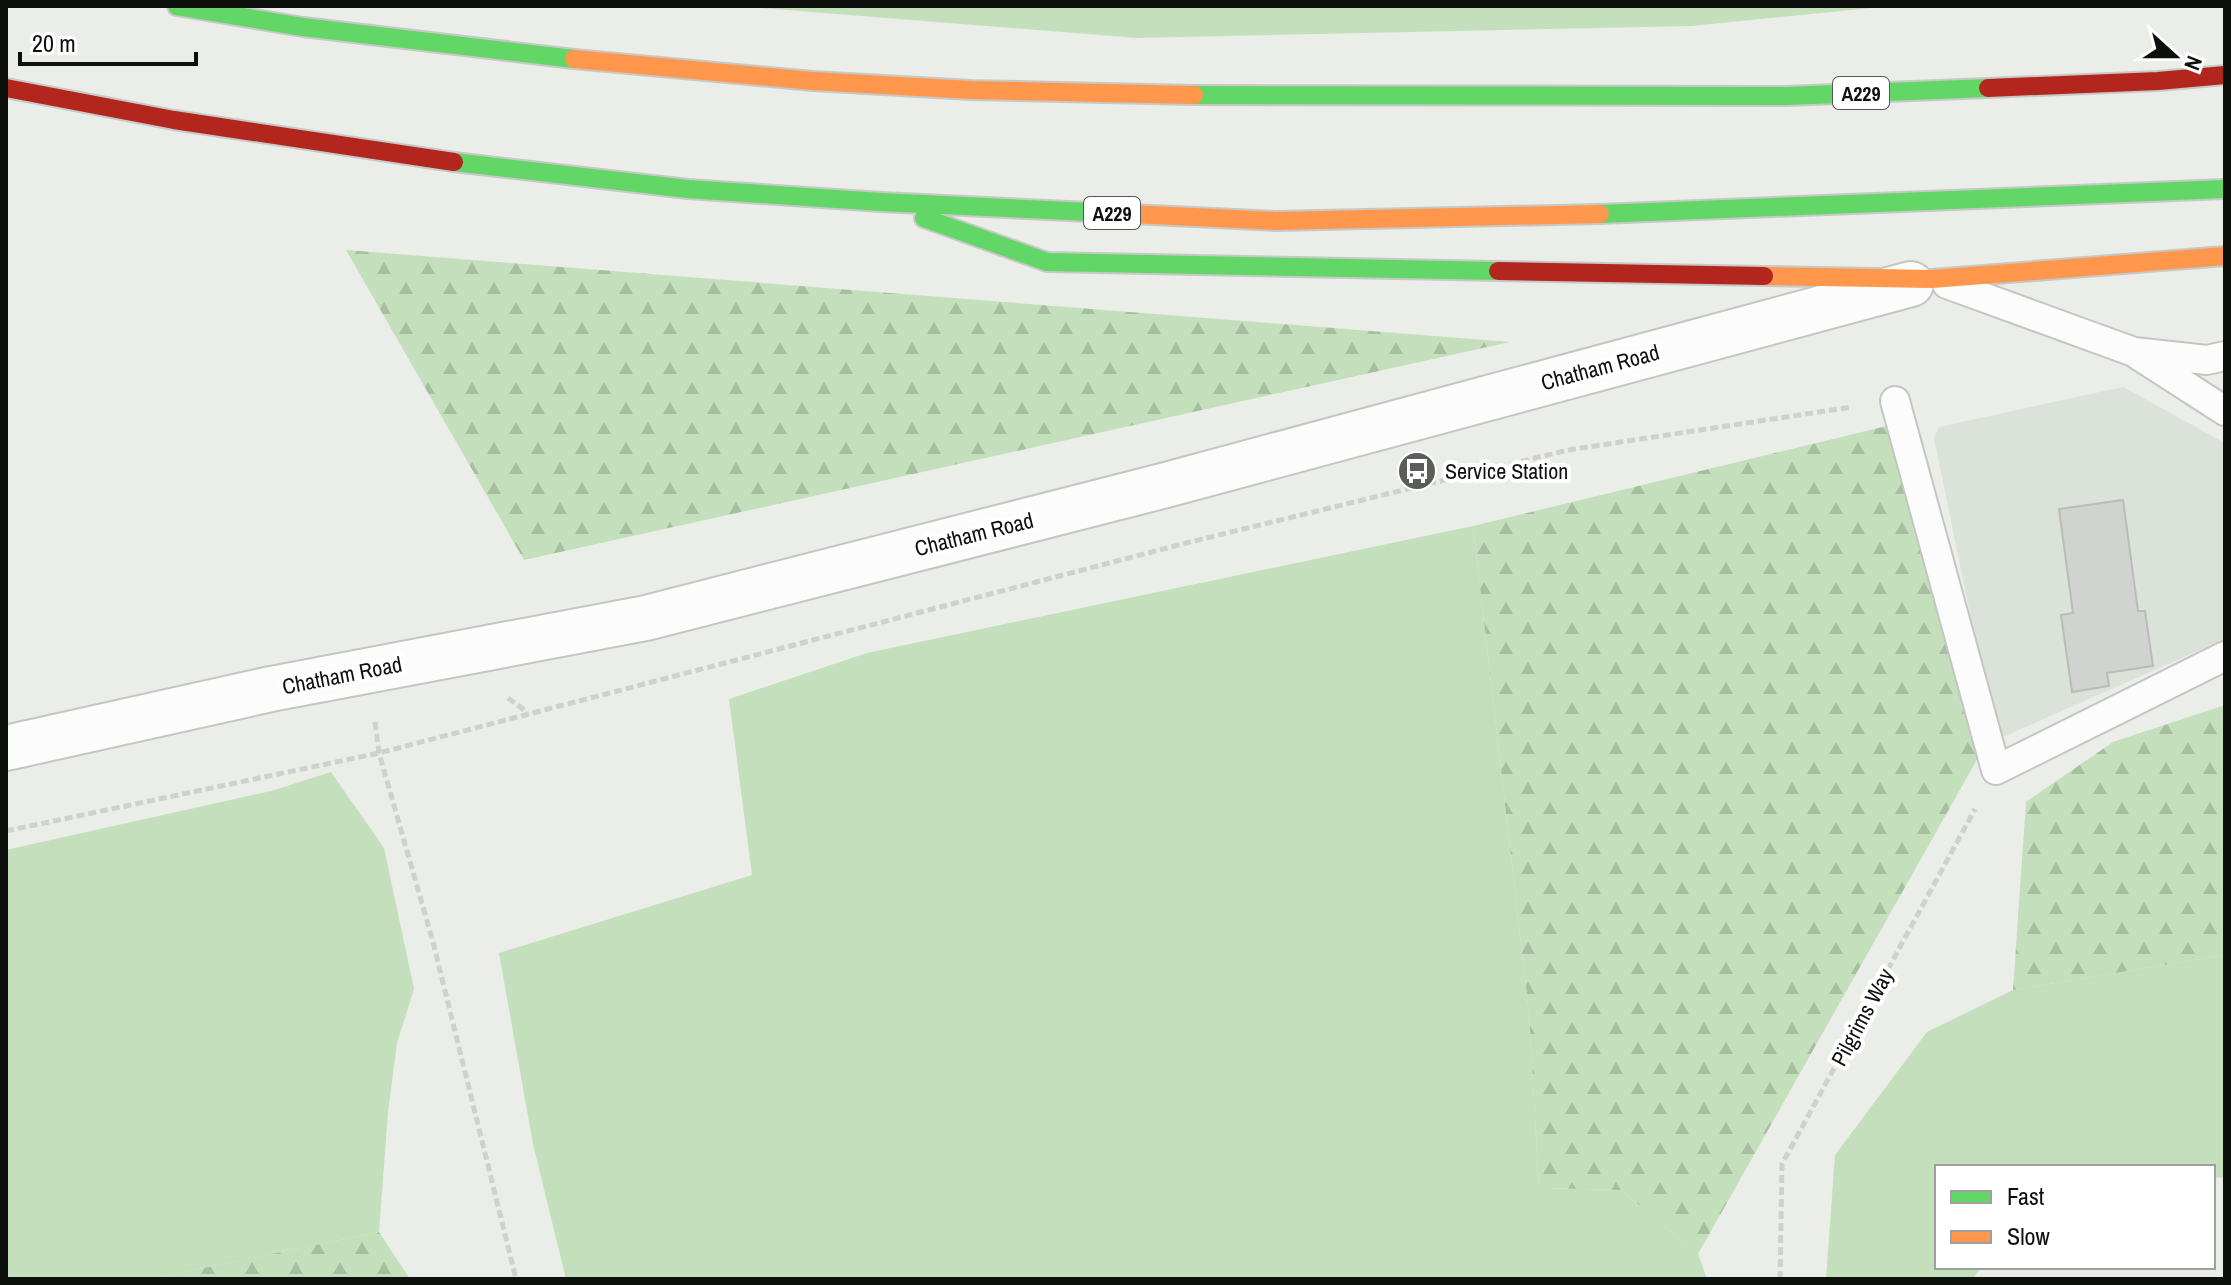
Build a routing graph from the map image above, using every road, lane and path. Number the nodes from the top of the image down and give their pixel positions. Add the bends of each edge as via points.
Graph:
1 (177, 6) edge
2 (2225, 75) edge
3 (6, 88) edge
4 (2225, 189) edge
5 (881, 202) junction
6 (2225, 256) edge
7 (1932, 279) junction
8 (2134, 352) junction
9 (2225, 356) edge
10 (1895, 401) joint
11 (2225, 411) edge
12 (2225, 656) edge
13 (368, 670) junction
14 (6, 748) edge
15 (379, 753) junction
16 (1996, 770) junction
17 (6, 831) edge
18 (516, 1279) edge
19 (1780, 1279) edge

1 - 2 highway, A229 via 525,54 971,90 1268,97 1786,96
3 - 5 highway, A229 via 174,120 447,161 688,189
4 - 5 highway, A229 via 1695,212 1275,221
5 - 7 highway via 1047,262
6 - 7 highway
7 - 8 lane
7 - 13 street, Chatham Road via 646,618
8 - 9 lane via 2207,360
8 - 11 lane
10 - 15 path via 1568,450 1205,538
10 - 16 lane
12 - 16 lane
13 - 14 street, Chatham Road
13 - 15 path
15 - 17 path
15 - 18 path via 433,942
16 - 19 path, Pilgrims Way via 1782,1164

